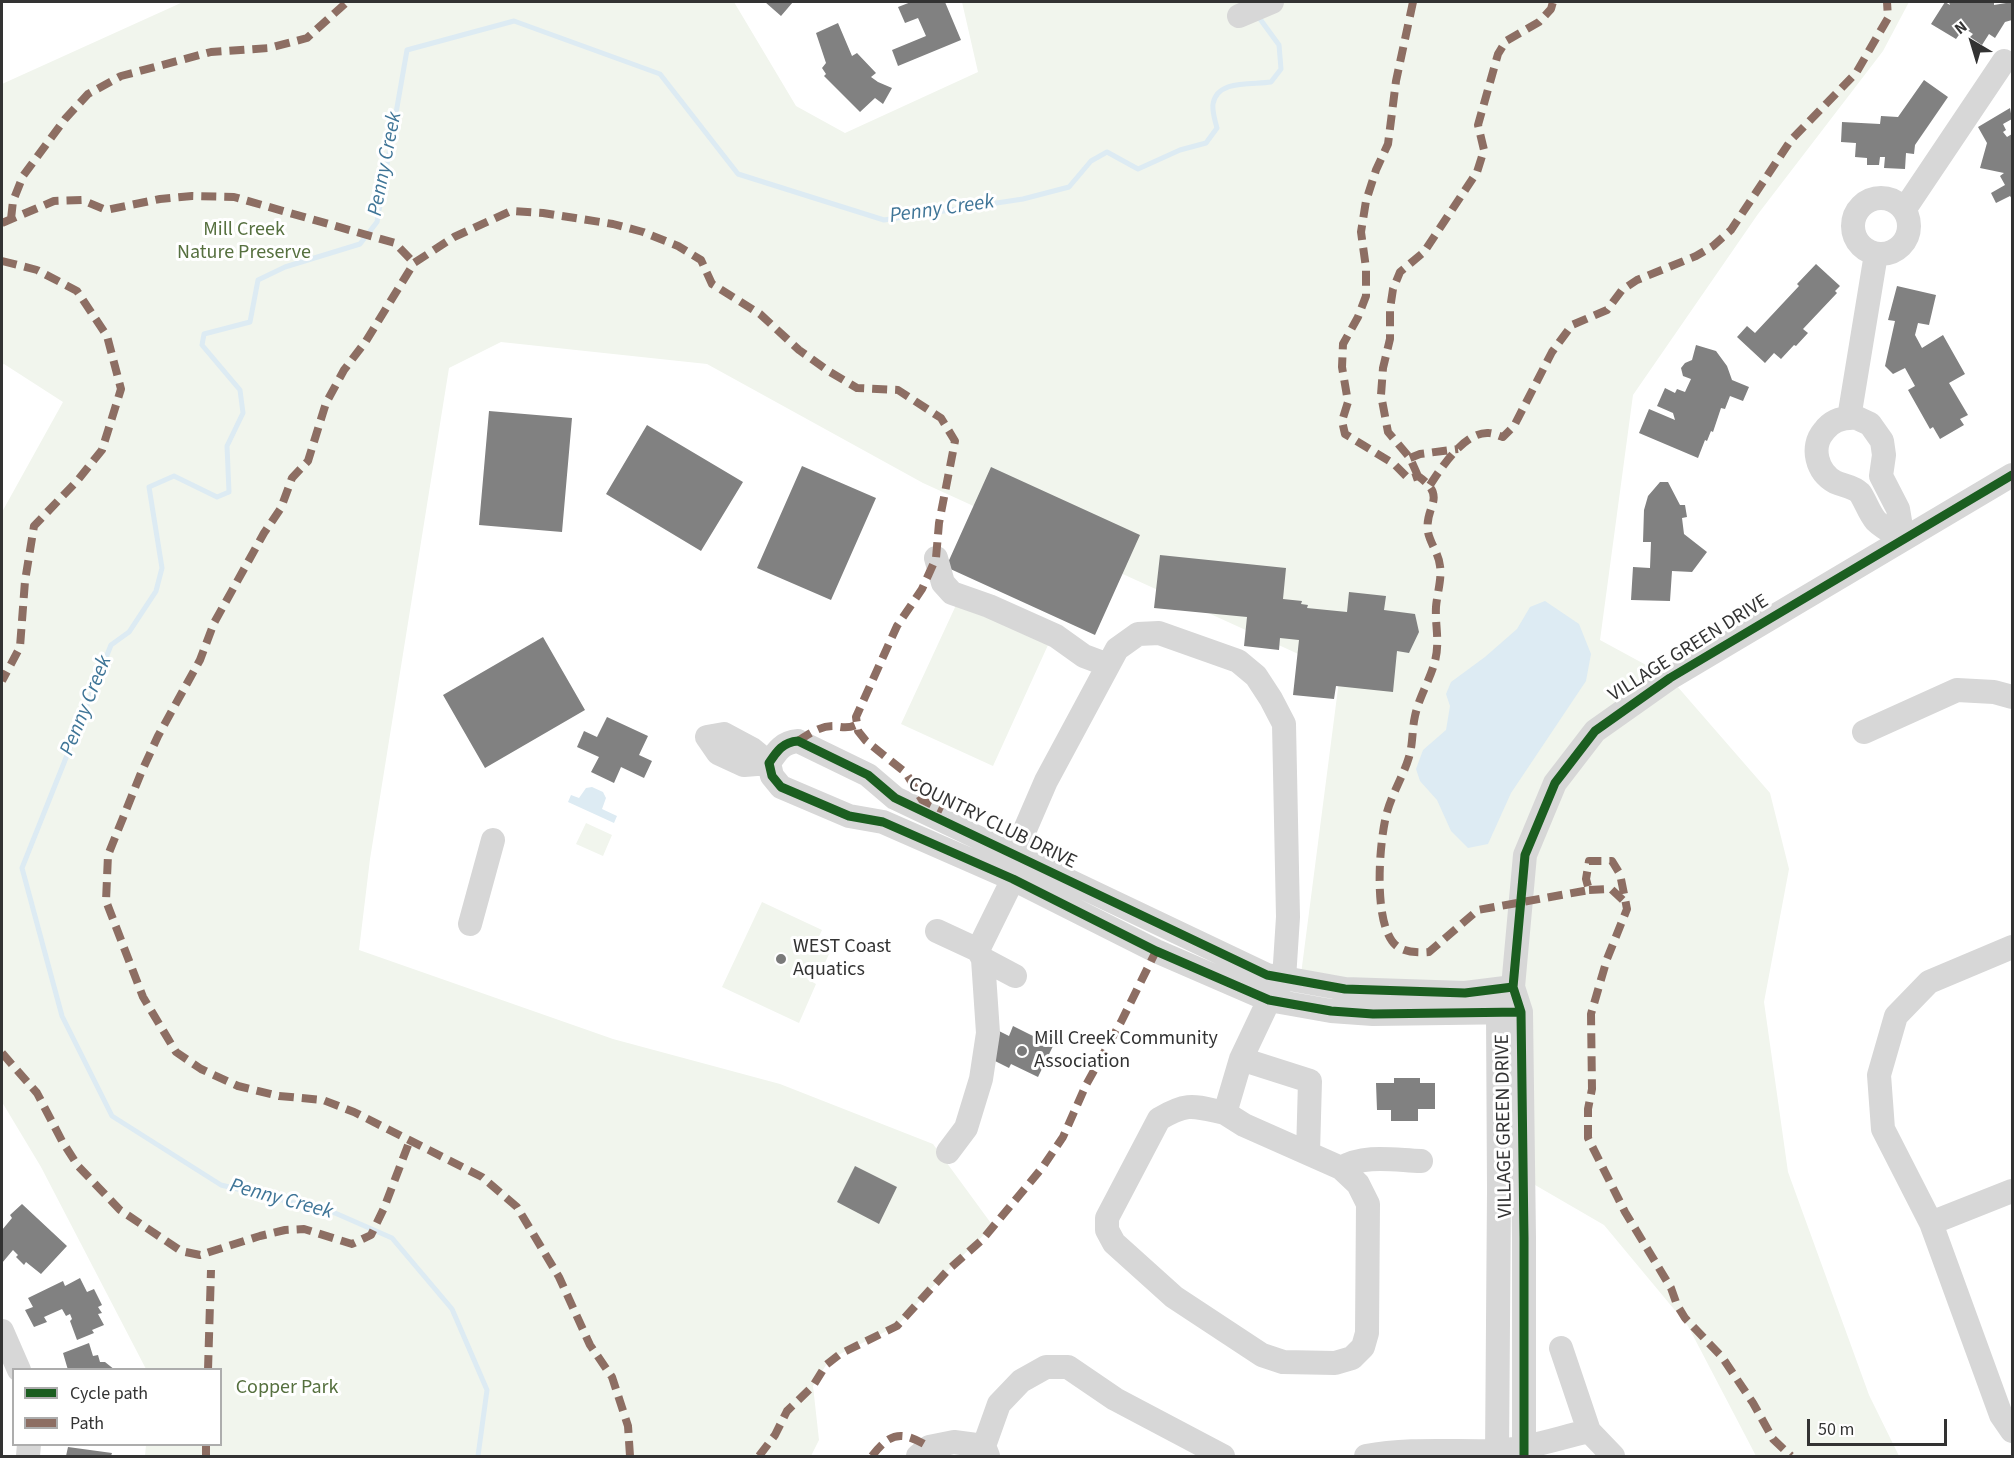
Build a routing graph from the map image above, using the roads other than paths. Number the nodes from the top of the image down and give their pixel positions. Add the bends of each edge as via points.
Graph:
1 (1272, 2) edge
2 (1239, 16) dead end
3 (2004, 61) dead end
4 (1904, 210) junction
5 (1876, 254) junction
6 (1849, 418) junction
7 (2013, 475) edge
8 (1903, 539) junction
9 (936, 558) dead end
10 (1108, 665) junction
11 (2013, 697) edge
12 (1864, 732) dead end
13 (493, 840) dead end
14 (1014, 855) junction
15 (1013, 879) junction
16 (471, 924) dead end
17 (937, 931) dead end
18 (2013, 947) edge
19 (980, 954) junction
20 (1015, 976) dead end
21 (1284, 979) junction
22 (1513, 987) junction
23 (1269, 1000) junction
24 (1510, 1013) junction
25 (1241, 1059) junction
26 (1225, 1113) junction
27 (948, 1152) dead end
28 (1308, 1154) junction
29 (1421, 1161) dead end
30 (1341, 1168) junction
31 (2013, 1191) edge
32 (1931, 1223) junction
33 (2, 1331) edge
34 (1561, 1348) dead end
35 (18, 1368) edge
36 (1589, 1431) junction
37 (2013, 1431) edge
38 (986, 1451) edge
39 (1524, 1452) edge
40 (1497, 1454) edge
41 (918, 1456) edge
42 (1223, 1456) edge
43 (1366, 1456) edge
44 (1613, 1456) edge

1 - 2 street
3 - 4 street
4 - 5 street via 1908,218 1907,237 1902,245 1886,254
4 - 5 street via 1880,197 1865,202 1855,213 1854,236 1863,248
5 - 6 street
6 - 8 street via 1863,420 1880,435 1884,448 1881,476 1898,509
6 - 8 street via 1835,421 1824,430 1816,451 1819,465 1828,477 1859,492 1876,521
7 - 8 street, VILLAGE GREEN DRIVE
8 - 22 street, VILLAGE GREEN DRIVE via 1670,678 1595,731 1555,783 1525,855
9 - 10 street via 942,583 952,593 1056,636 1084,656
10 - 14 street via 1046,781
10 - 21 street via 1117,649 1138,634 1159,633 1238,661 1256,676 1271,699 1284,724 1288,917
11 - 12 street via 1957,690
13 - 16 street
14 - 15 street
14 - 15 street, COUNTRY CLUB DRIVE via 895,798 868,775 798,741 788,742 776,751 769,763 772,776 781,787 849,816 883,822
14 - 21 street, COUNTRY CLUB DRIVE via 1267,975
15 - 19 street
15 - 23 street, COUNTRY CLUB DRIVE via 1156,951
17 - 19 street
18 - 32 street via 1929,982 1896,1016 1879,1076 1882,1129
19 - 20 street
19 - 27 street via 987,1033 981,1079 966,1128
21 - 22 street, COUNTRY CLUB DRIVE via 1346,989 1465,993
21 - 23 street
22 - 24 street, VILLAGE GREEN DRIVE
23 - 24 street, COUNTRY CLUB DRIVE via 1373,1014
23 - 25 street
24 - 39 street, VILLAGE GREEN DRIVE via 1524,1238
24 - 40 street, VILLAGE GREEN DRIVE via 1499,1190
25 - 26 street
25 - 28 street via 1310,1081
26 - 28 street
26 - 30 street via 1188,1105 1159,1119 1107,1218 1107,1230 1114,1243 1174,1297 1262,1354 1283,1362 1335,1363 1352,1358 1363,1347 1367,1334 1368,1204 1358,1184
28 - 30 street
29 - 30 street via 1370,1159 1353,1161
31 - 32 street
32 - 37 street via 2001,1414
33 - 35 street
34 - 36 street
36 - 39 street
36 - 44 street
38 - 41 street via 954,1442 929,1447
38 - 42 street via 999,1404 1021,1381 1046,1367 1068,1367 1115,1399
39 - 40 street
40 - 43 street via 1392,1452

